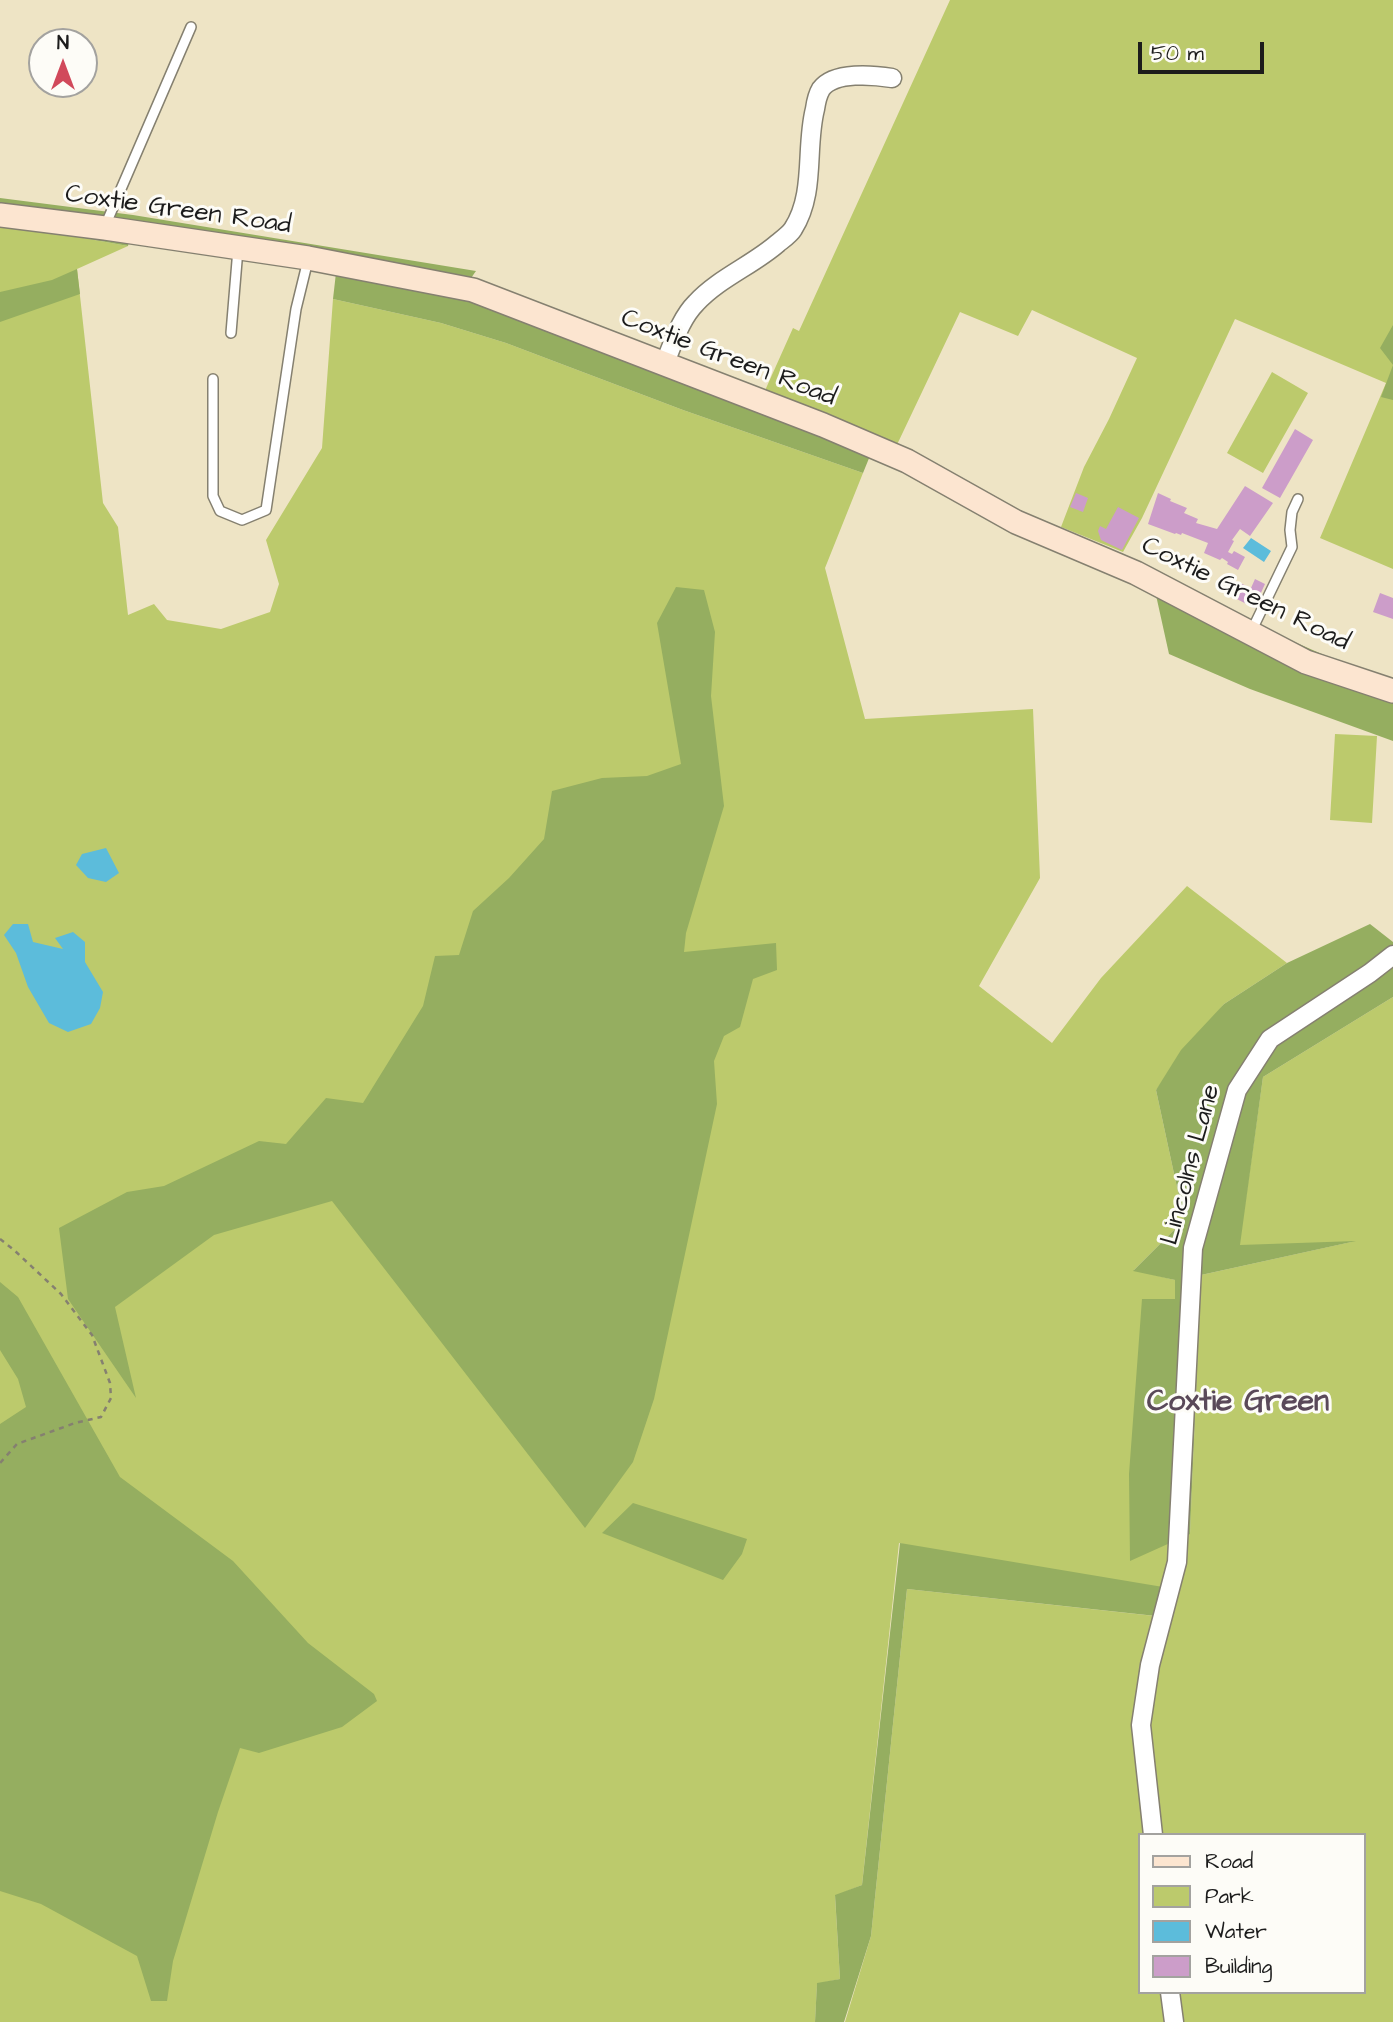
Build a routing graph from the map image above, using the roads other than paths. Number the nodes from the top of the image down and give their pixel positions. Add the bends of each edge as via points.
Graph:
1 (191, 27) dead end
2 (892, 78) dead end
3 (0, 215) edge
4 (105, 228) junction
5 (238, 247) junction
6 (308, 258) junction
7 (231, 332) dead end
8 (664, 365) junction
9 (213, 379) dead end
10 (1298, 499) dead end
11 (1250, 634) junction
12 (1393, 691) edge
13 (1393, 955) edge
14 (1153, 1833) edge
15 (1170, 1994) edge
16 (1174, 2022) edge

1 - 4 lane
2 - 8 street via 855,75 822,88 811,121 807,194 792,231 696,303
3 - 4 street, Coxtie Green Road
4 - 5 street, Coxtie Green Road
5 - 6 street, Coxtie Green Road
5 - 7 lane
6 - 8 street, Coxtie Green Road via 473,290
6 - 9 lane via 266,510 242,520 220,512 213,496
8 - 11 street, Coxtie Green Road via 907,461 1016,522 1136,573
10 - 11 lane via 1292,512 1292,547
11 - 12 street, Coxtie Green Road via 1306,662
13 - 14 street, Lincolns Lane via 1270,1039 1237,1090 1193,1248 1177,1562 1150,1665 1141,1725
15 - 16 street

